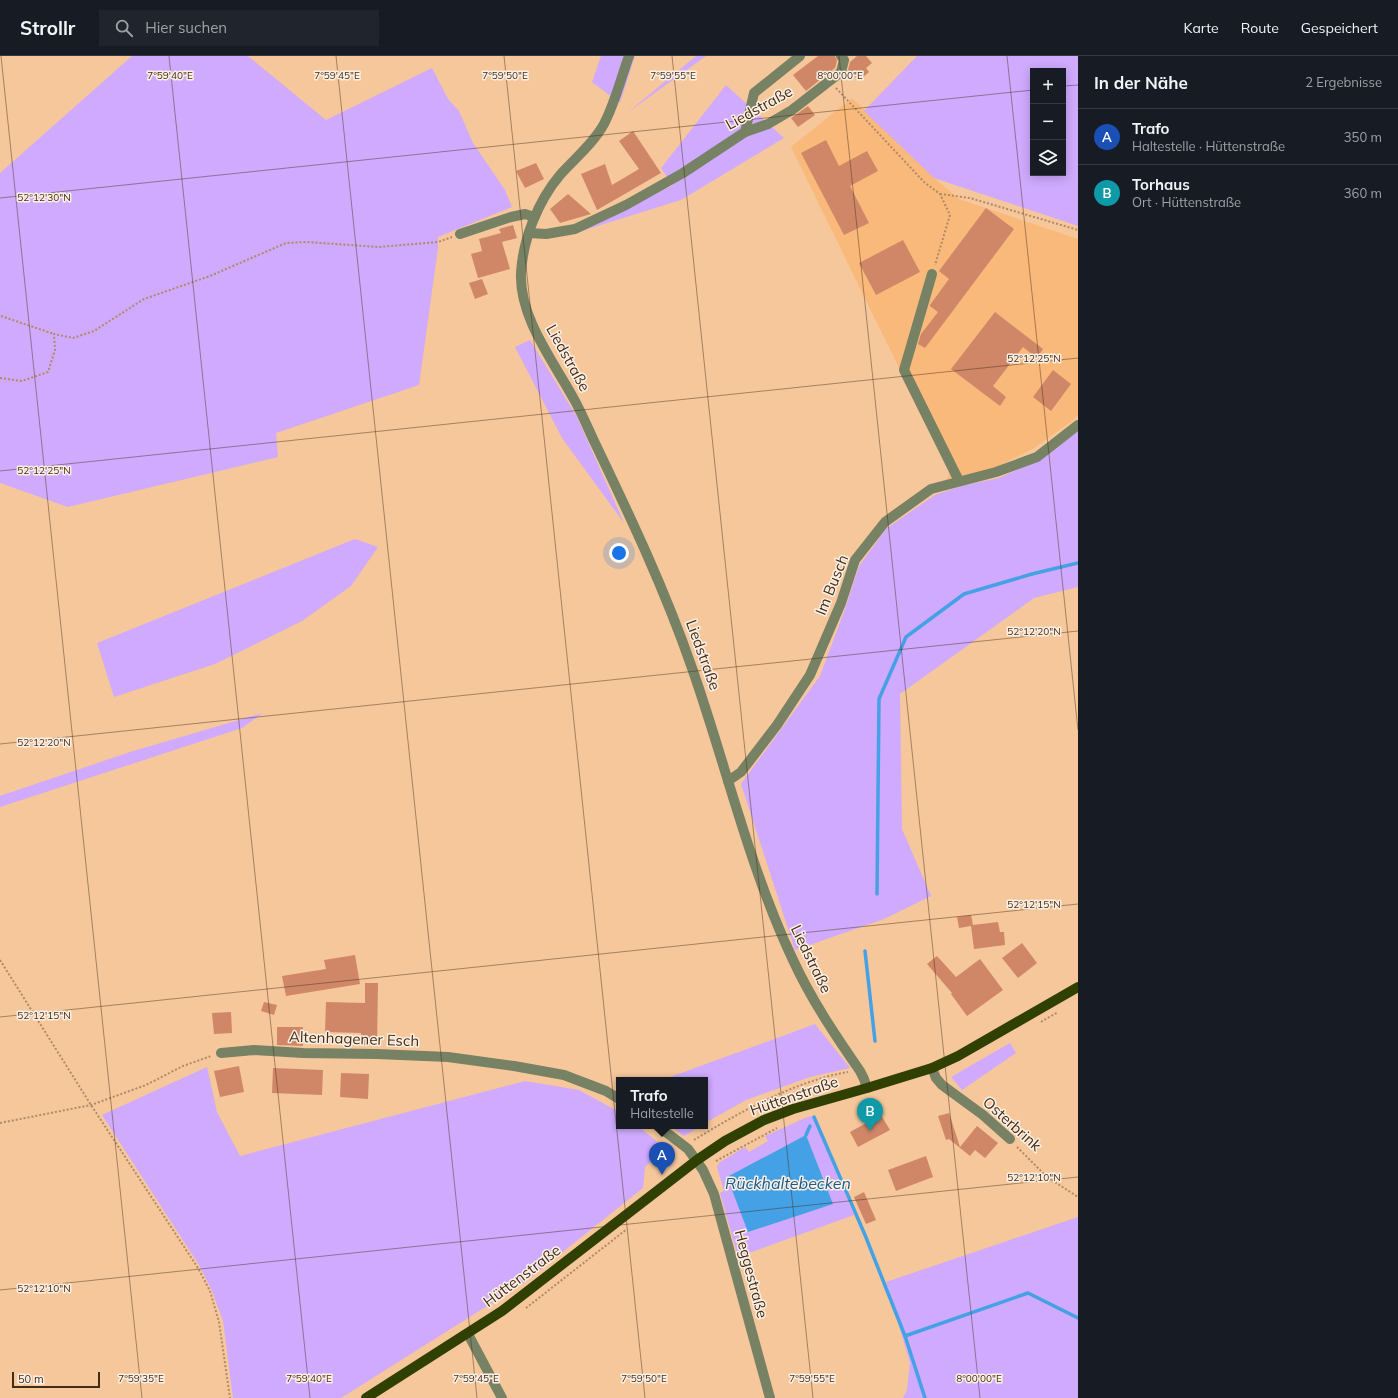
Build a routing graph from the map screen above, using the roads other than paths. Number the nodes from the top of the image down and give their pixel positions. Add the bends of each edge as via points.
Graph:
1 (629, 56) edge
2 (800, 56) edge
3 (841, 56) edge
4 (744, 132) junction
5 (534, 217) junction
6 (529, 233) junction
7 (460, 234) road end
8 (932, 274) road end
9 (1078, 425) edge
10 (960, 481) junction
11 (728, 781) junction
12 (1078, 987) edge
13 (221, 1053) road end
14 (932, 1068) junction
15 (867, 1088) junction
16 (616, 1097) edge
17 (662, 1129) edge
18 (1010, 1139) road end
19 (697, 1160) junction
20 (468, 1334) junction
21 (366, 1398) edge
22 (502, 1398) edge
23 (770, 1398) edge

1 - 5 street, Liedstraße via 603,126 550,187
2 - 4 street via 754,93
3 - 4 street, Liedstraße via 844,60 841,72 830,82 768,124
4 - 6 street, Liedstraße via 683,173 620,208 575,229 546,234
5 - 6 street, Liedstraße
5 - 7 street via 525,214 511,217
6 - 11 street, Liedstraße via 521,269 524,304 542,344 576,402 666,598
8 - 10 street via 904,370
9 - 10 street, Im Busch via 1037,457 996,472
10 - 11 street, Im Busch via 932,489 880,528 856,560 841,603 810,674 777,725 741,772
11 - 15 street, Liedstraße via 757,873 794,962 826,1022 860,1071
12 - 14 main road, Hüttenstraße via 958,1056
13 - 16 street, Altenhagener Esch via 254,1050 448,1057 564,1075
14 - 15 main road, Hüttenstraße
14 - 18 street, Osterbrink via 942,1085 983,1115
15 - 19 main road, Hüttenstraße via 764,1120
17 - 19 street via 686,1147
19 - 20 main road, Hüttenstraße via 534,1287
19 - 23 street, Heggestraße via 714,1194
20 - 21 main road, Hüttenstraße
20 - 22 street

